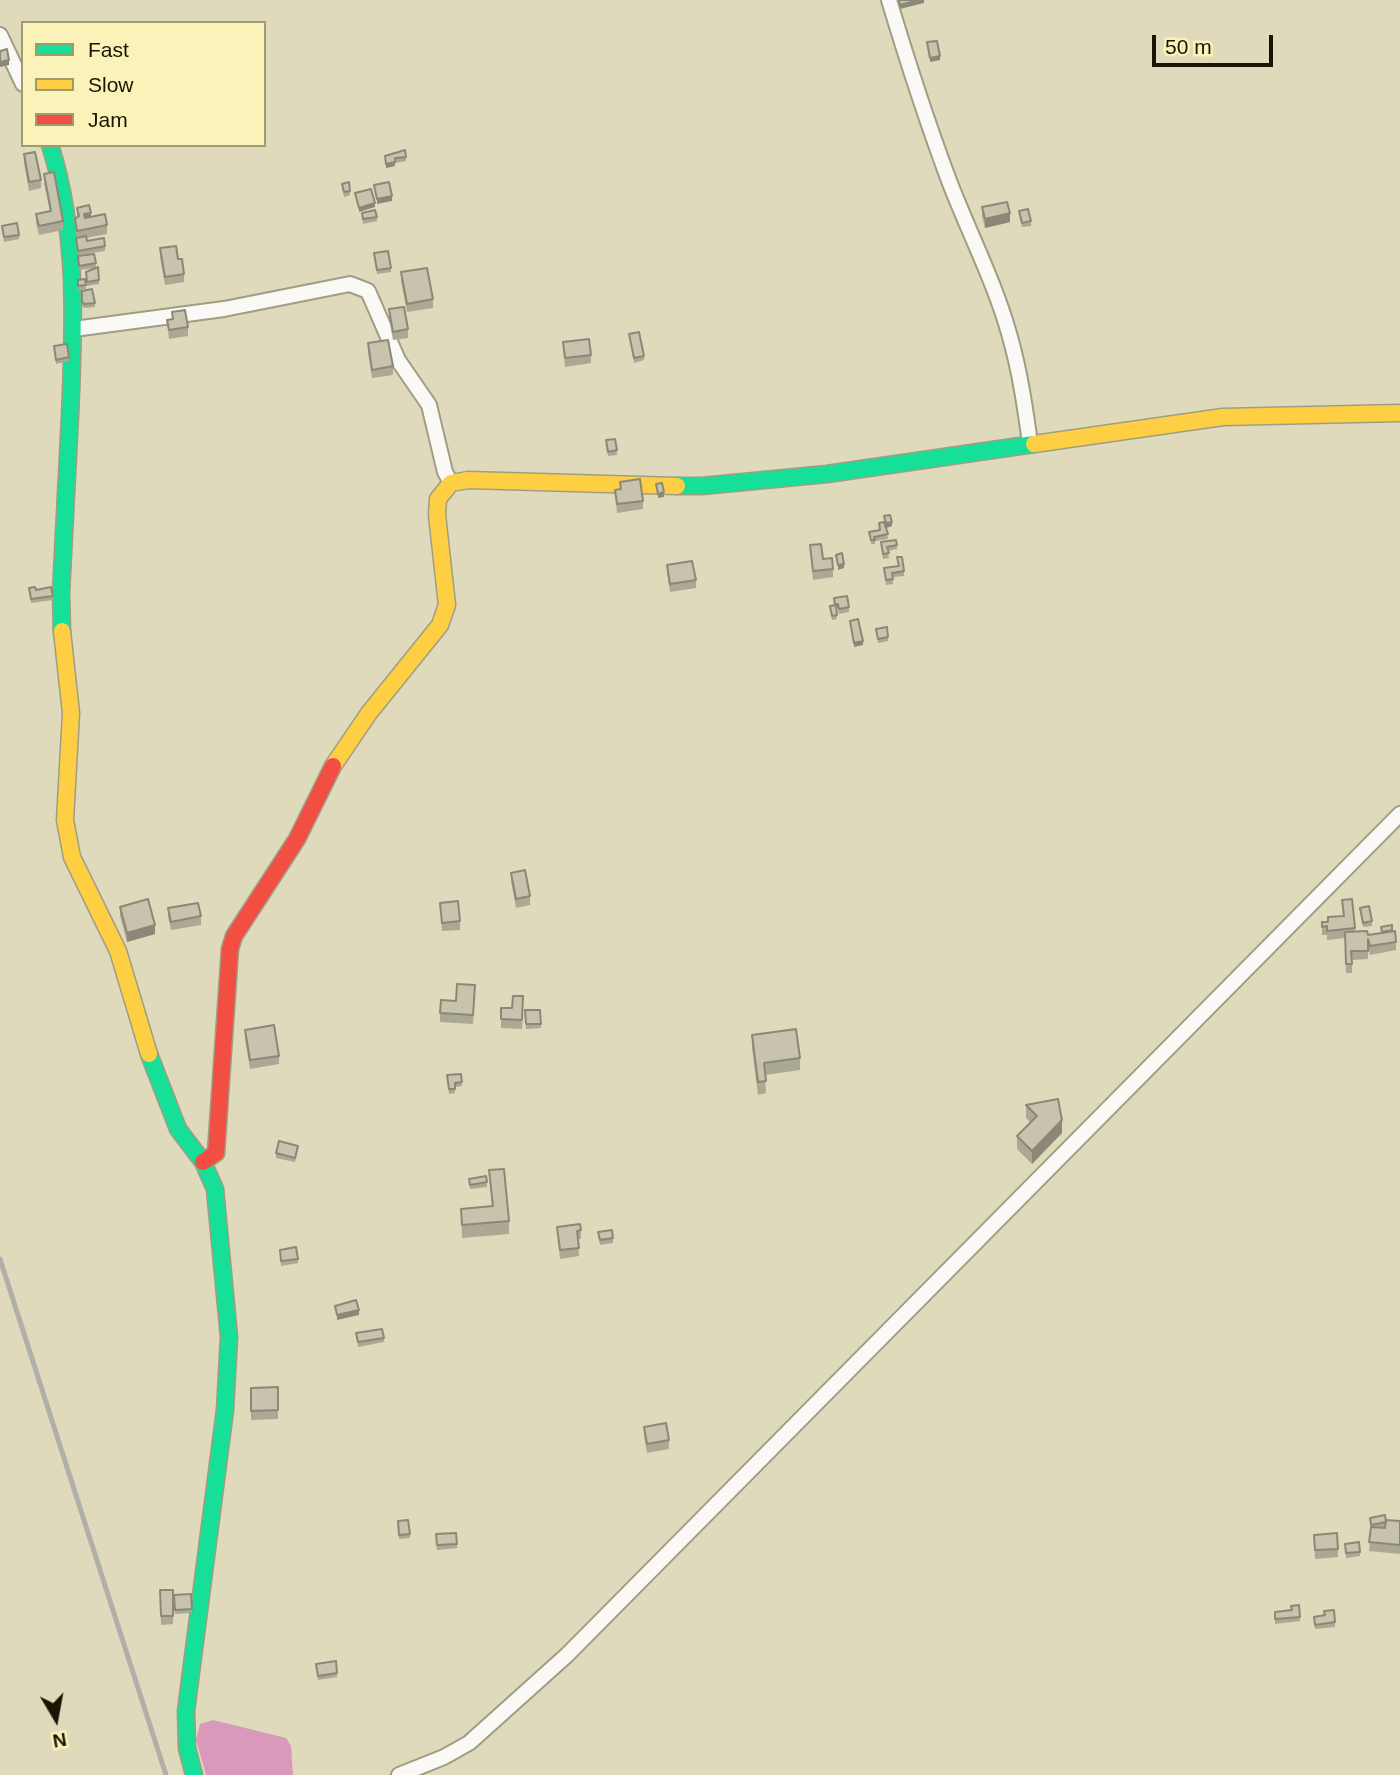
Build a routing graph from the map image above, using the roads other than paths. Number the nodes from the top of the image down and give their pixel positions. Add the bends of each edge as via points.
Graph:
1 (889, 0) edge
2 (0, 35) edge
3 (21, 80) edge
4 (51, 147) edge
5 (74, 329) junction
6 (1400, 413) edge
7 (1030, 443) junction
8 (451, 483) junction
9 (1400, 814) edge
10 (203, 1162) junction
11 (194, 1775) edge
12 (400, 1775) edge

1 - 7 street via 919,99 1010,336
2 - 3 street
4 - 5 street via 60,176 68,237
5 - 8 street via 224,309 350,284 368,291 398,360 429,405
5 - 10 street via 61,593 71,713 65,820 72,857 118,951 173,1118
6 - 7 street via 1223,416
7 - 8 street via 827,474 702,486
8 - 10 street via 438,499 447,605 440,625 369,713 329,773 297,839 234,936 216,1153
9 - 12 street via 568,1655 469,1743
10 - 11 street via 215,1189 229,1337 225,1410 186,1711 187,1748

